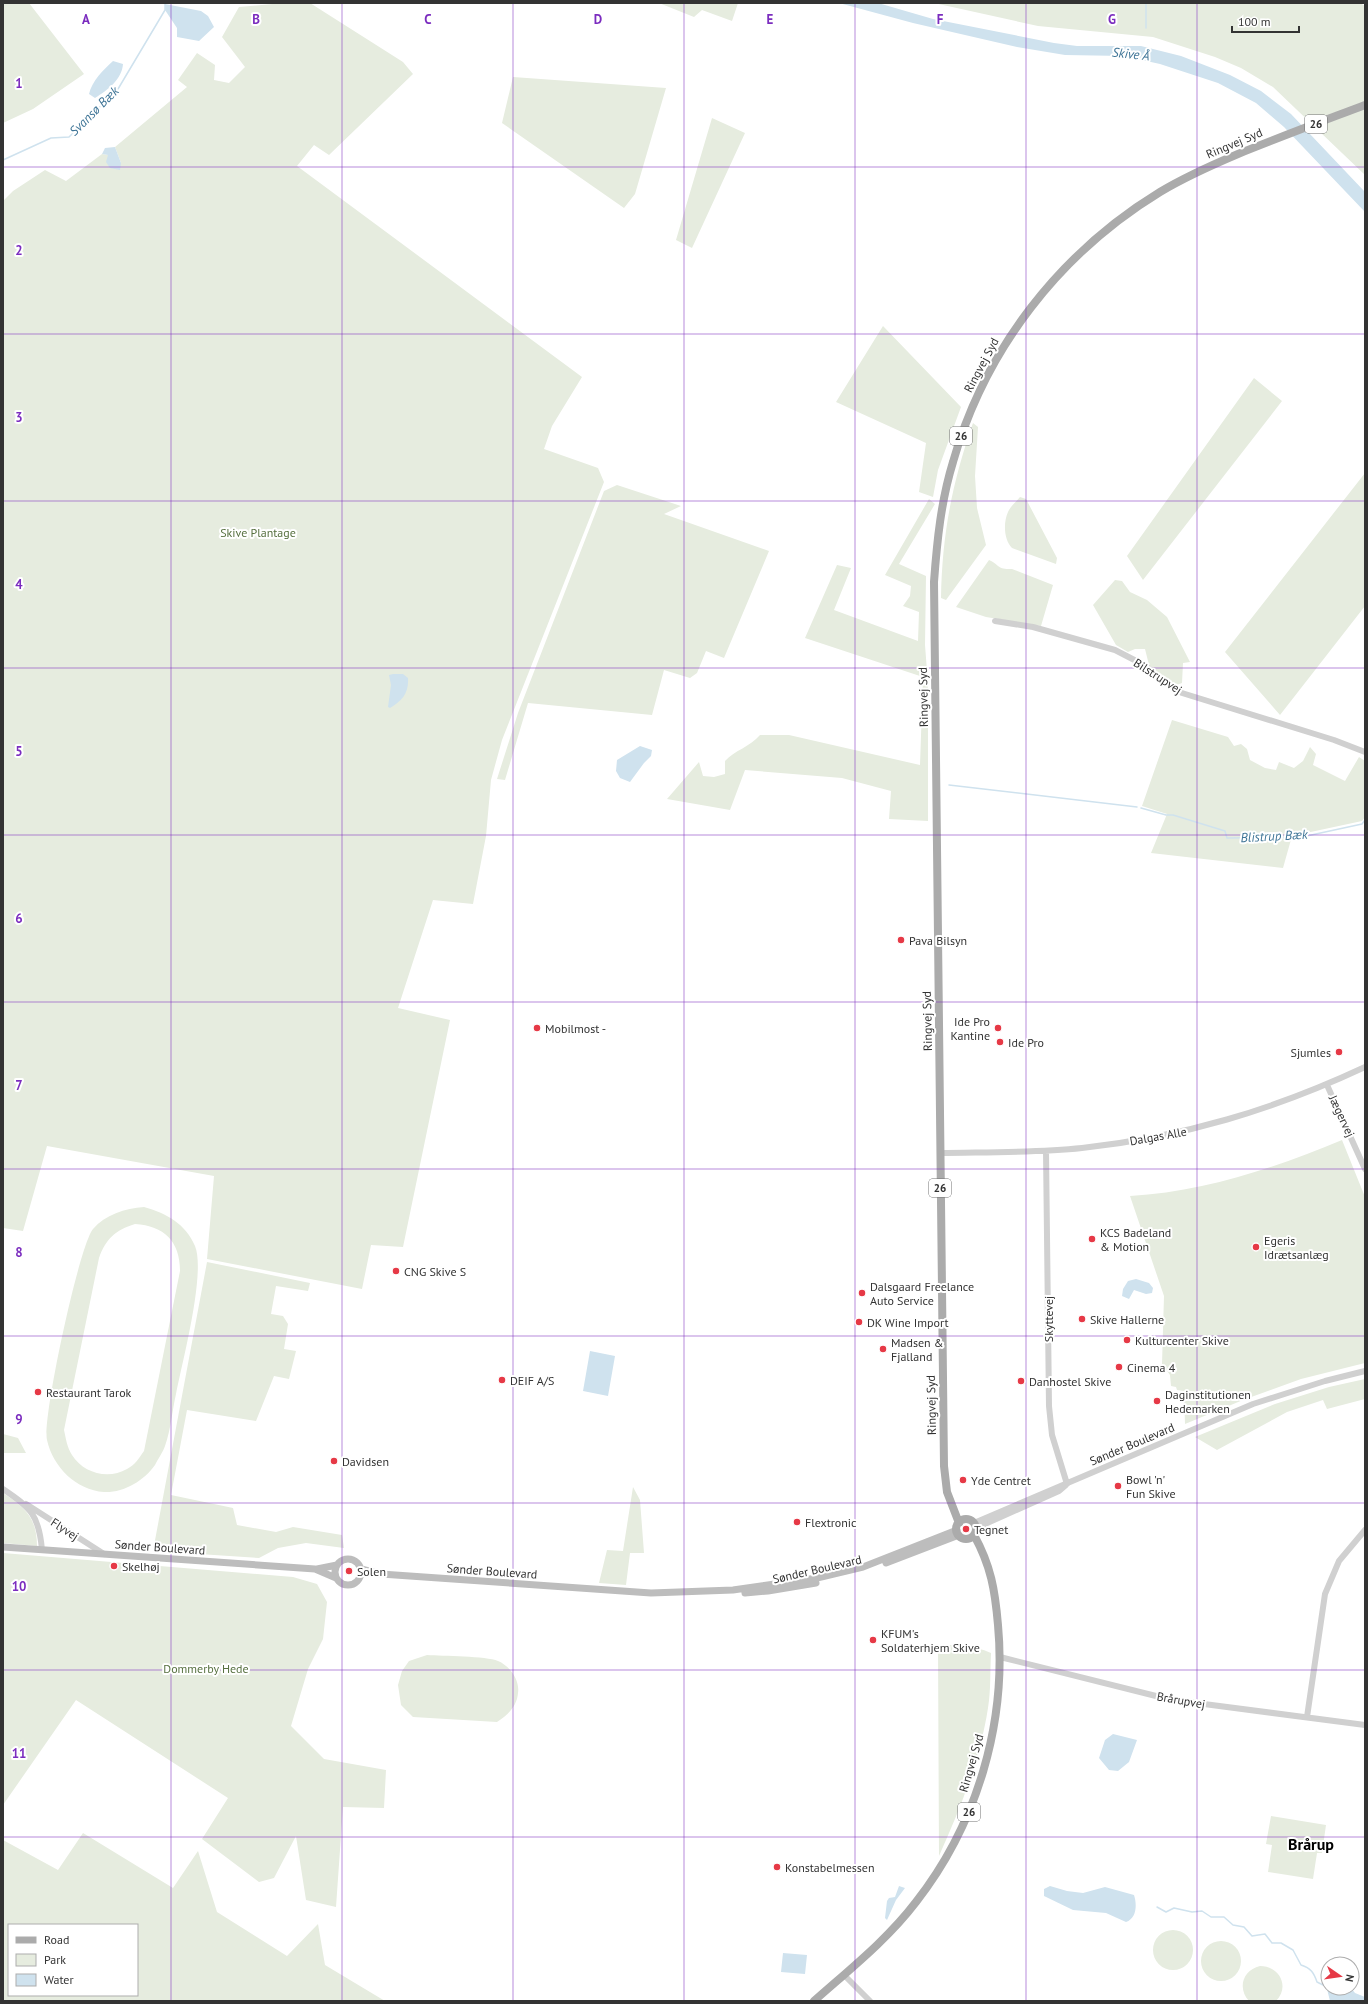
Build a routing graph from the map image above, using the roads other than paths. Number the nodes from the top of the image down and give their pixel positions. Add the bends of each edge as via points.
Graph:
1 (1365, 105) edge
2 (995, 621) dead end
3 (1365, 752) edge
4 (1365, 1067) edge
5 (1327, 1085) junction
6 (1046, 1151) junction
7 (940, 1153) junction
8 (1365, 1169) edge
9 (1365, 1371) edge
10 (1067, 1484) junction
11 (3, 1488) edge
12 (26, 1504) junction
13 (960, 1527) junction
14 (1365, 1530) edge
15 (974, 1531) junction
16 (3, 1547) edge
17 (42, 1550) junction
18 (104, 1554) junction
19 (337, 1564) junction
20 (315, 1569) junction
21 (361, 1569) junction
22 (381, 1574) junction
23 (360, 1577) junction
24 (336, 1578) junction
25 (1000, 1657) junction
26 (1307, 1717) junction
27 (1365, 1725) edge
28 (844, 1974) junction
29 (814, 2001) edge
30 (870, 2001) edge

1 - 7 main road, Ringvej Syd / 26 via 1200,170 1161,191 1118,220 1050,283 1009,338 986,377 961,435 942,505 934,582
2 - 3 street, Bilstrupvej via 1033,628 1115,650 1146,666 1161,680 1182,693
4 - 5 street, Dalgas Alle
5 - 6 street, Dalgas Alle via 1253,1112 1191,1130 1127,1142
5 - 8 street, Jægervej
6 - 7 street, Dalgas Alle
6 - 10 street, Skyttevej via 1049,1406 1052,1435
7 - 13 main road, Ringvej Syd / 26 via 944,1466 947,1492
9 - 10 street, Sønder Boulevard via 1312,1384 1253,1404
10 - 15 street, Sønder Boulevard
11 - 12 street, Flyvej
12 - 17 street, Flyvej via 38,1526
12 - 18 street, Flyvej
13 - 15 main road, 26
13 - 15 main road via 964,1539
13 - 22 main road, Sønder Boulevard via 876,1562 816,1578 733,1590 674,1593
14 - 26 street via 1339,1561 1325,1594
15 - 25 main road, Ringvej Syd / 26 via 990,1570 996,1604
16 - 17 main road, Sønder Boulevard
17 - 18 main road, Sønder Boulevard
18 - 20 main road, Sønder Boulevard
19 - 20 main road, Sønder Boulevard
19 - 21 main road via 343,1559 350,1559 357,1562
19 - 24 main road
20 - 24 main road, Sønder Boulevard
21 - 22 main road, Sønder Boulevard
21 - 23 main road
22 - 23 main road, Sønder Boulevard
23 - 24 main road via 349,1585
25 - 26 street, Brårupvej via 1160,1697
25 - 28 main road, Ringvej Syd / 26 via 997,1706 989,1752 974,1799 958,1835 934,1878 908,1912 876,1946
26 - 27 street, Brårupvej
28 - 29 main road, Ringvej Syd / 26
28 - 30 street

